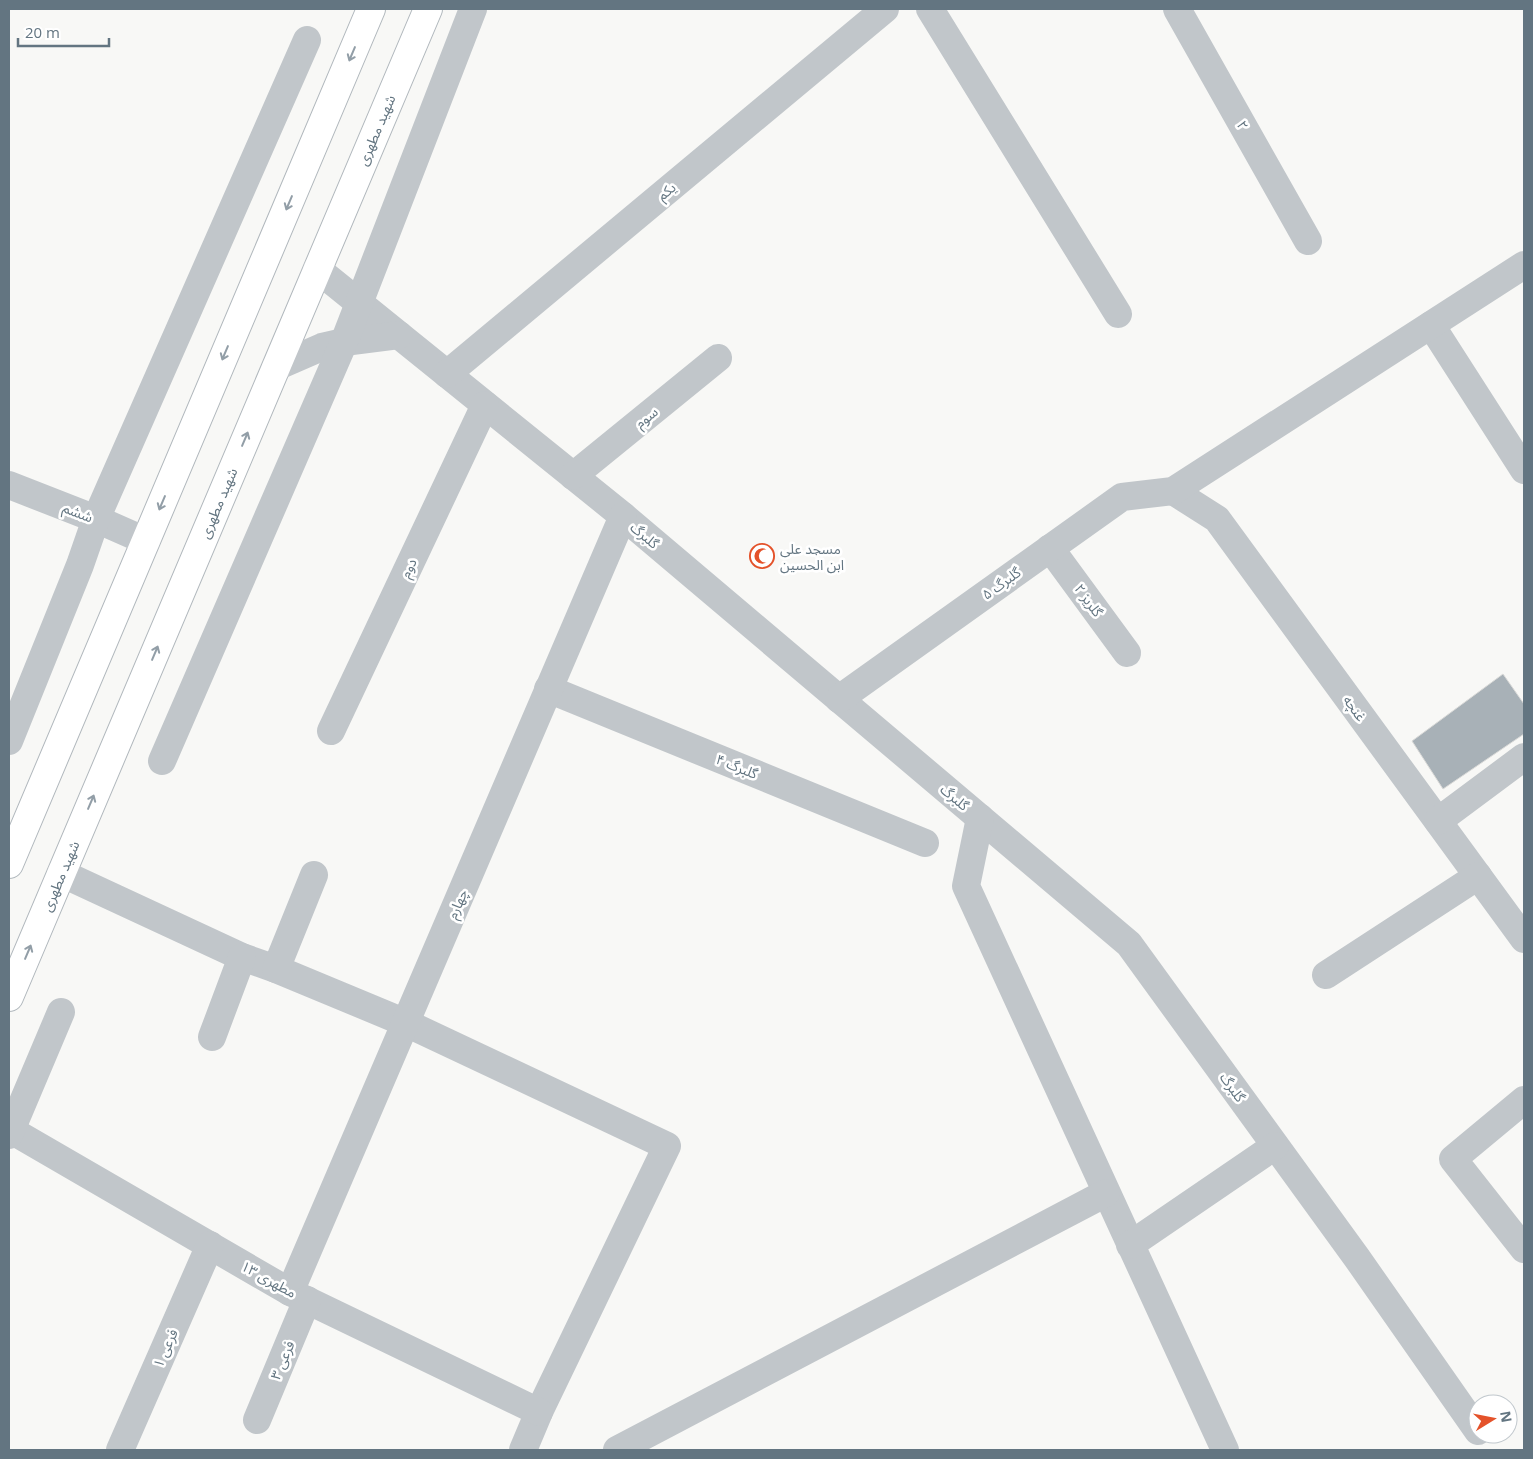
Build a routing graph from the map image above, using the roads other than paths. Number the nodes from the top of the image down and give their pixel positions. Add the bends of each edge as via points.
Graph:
1 (371, 9) edge
2 (428, 9) edge
3 (473, 9) edge
4 (883, 9) edge
5 (930, 9) edge
6 (1177, 9) edge
7 (307, 40) dead end
8 (1308, 241) dead end
9 (1524, 265) edge
10 (317, 269) junction
11 (360, 303) junction
12 (1118, 314) dead end
13 (1430, 325) junction
14 (399, 335) junction
15 (344, 342) junction
16 (718, 358) dead end
17 (276, 367) junction
18 (447, 374) junction
19 (485, 404) junction
20 (1524, 470) edge
21 (573, 476) junction
22 (9, 485) edge
23 (1173, 491) junction
24 (623, 516) junction
25 (96, 519) junction
26 (146, 541) junction
27 (1050, 548) junction
28 (1127, 652) dead end
29 (548, 689) junction
30 (839, 699) junction
31 (331, 731) dead end
32 (9, 741) edge
33 (1524, 757) edge
34 (162, 761) dead end
35 (980, 818) junction
36 (1438, 821) junction
37 (925, 843) dead end
38 (9, 864) edge
39 (61, 873) junction
40 (314, 875) dead end
41 (1478, 876) junction
42 (1524, 939) edge
43 (242, 957) junction
44 (276, 969) junction
45 (1326, 975) dead end
46 (9, 997) edge
47 (61, 1012) dead end
48 (406, 1023) junction
49 (212, 1037) dead end
50 (1524, 1100) edge
51 (9, 1131) edge
52 (1276, 1146) junction
53 (1106, 1193) junction
54 (210, 1245) junction
55 (1130, 1245) junction
56 (1524, 1249) edge
57 (298, 1296) junction
58 (539, 1412) junction
59 (1468, 1416) edge
60 (256, 1420) dead end
61 (120, 1450) edge
62 (523, 1450) edge
63 (617, 1450) edge
64 (1225, 1450) edge

1 -> 26 street
2 - 10 street, شهید مطهری
3 - 11 street
4 - 18 street, یکم
5 - 12 street
6 - 8 street, ۲
7 - 25 street
9 - 13 street
10 - 11 street, گلبرگ
10 - 17 street, شهید مطهری
11 - 14 street, گلبرگ
11 - 15 street
13 - 20 street
13 - 23 street
14 - 15 street
14 - 18 street, گلبرگ
15 - 17 street via 322,347
15 - 34 street
16 - 21 street, سوم
39 -> 17 street, شهید مطهری
18 - 19 street, گلبرگ
19 - 21 street, گلبرگ
19 - 31 street, دوم
21 - 24 street, گلبرگ
22 - 25 street, ششم
23 - 27 street, گلبرگ ۵ via 1122,496
23 - 36 street, غنچه via 1217,519
24 - 29 street, چهارم
24 - 30 street, گلبرگ
25 - 26 street, ششم
25 - 32 street
26 - 38 street
27 - 28 street, گلریز ۲
27 - 30 street, گلبرگ ۵
29 - 37 street, گلبرگ ۴
29 - 48 street, چهارم
30 - 35 street, گلبرگ
33 - 36 street
35 - 52 street, گلبرگ via 1129,944
35 - 53 street via 966,886
36 - 41 street, غنچه
39 - 43 street
46 -> 39 street, شهید مطهری
40 - 44 street
41 - 42 street, غنچه
41 - 45 street
43 - 44 street
43 - 49 street
44 - 48 street
47 - 51 street
48 - 57 street, چهارم
48 - 58 street via 667,1146
50 - 56 street via 1454,1159
51 - 54 street, مطهری ۱۳
52 - 55 street
52 - 59 street, گلبرگ
53 - 55 street
53 - 63 street
54 - 57 street, مطهری ۱۳
54 - 61 street, فرعی ۱
55 - 64 street
57 - 58 street, مطهری ۱۳
57 - 60 street, فرعی ۳
58 - 62 street

